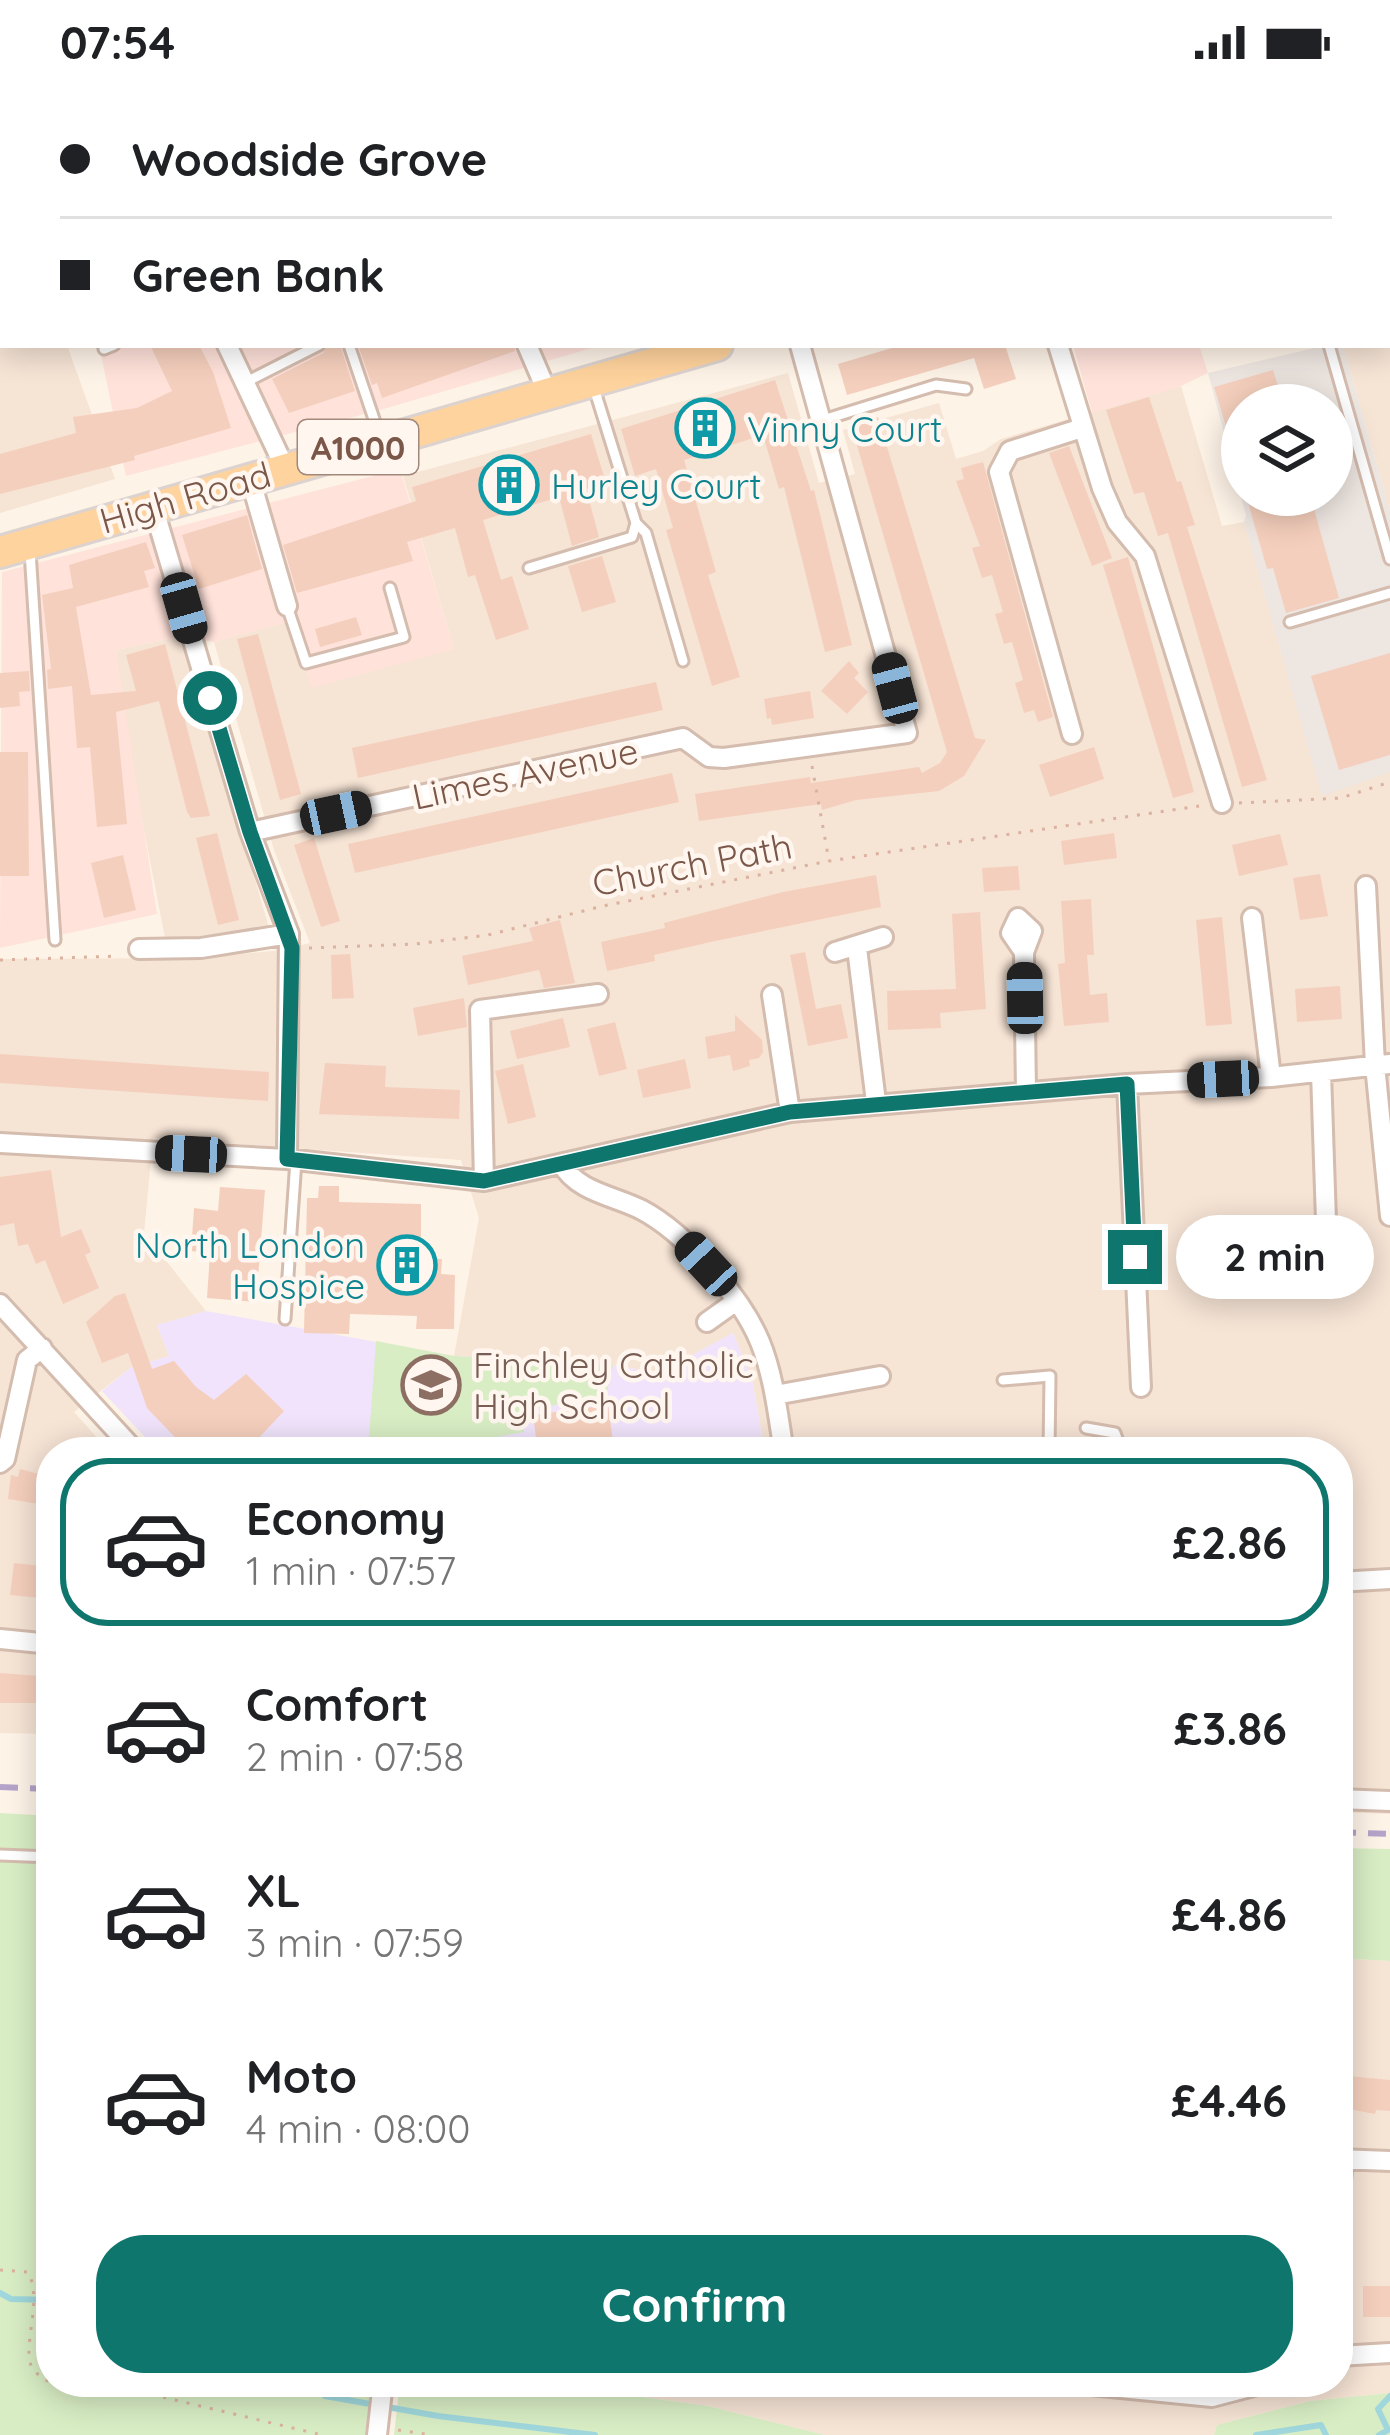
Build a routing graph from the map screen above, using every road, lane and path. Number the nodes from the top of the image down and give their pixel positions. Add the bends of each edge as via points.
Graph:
1 (229, 348) edge
2 (313, 348) edge
3 (351, 348) edge
4 (528, 348) edge
5 (707, 348) edge
6 (801, 348) edge
7 (1059, 348) edge
8 (1330, 348) edge
9 (592, 381) junction
10 (246, 382) junction
11 (967, 389) dead end
12 (548, 394) junction
13 (823, 420) junction
14 (1082, 428) junction
15 (381, 441) junction
16 (285, 468) junction
17 (250, 478) junction
18 (153, 506) junction
19 (636, 523) junction
20 (15, 547) edge
21 (1390, 559) edge
22 (529, 568) dead end
23 (390, 588) dead end
24 (1390, 593) edge
25 (287, 606) joint
26 (1290, 622) dead end
27 (683, 661) dead end
28 (1072, 734) dead end
29 (809, 746) junction
30 (1390, 782) edge
31 (1222, 803) junction
32 (250, 832) junction
33 (830, 861) junction
34 (1366, 886) dead end
35 (1252, 918) dead end
36 (883, 937) dead end
37 (55, 940) dead end
38 (291, 941) junction
39 (857, 948) junction
40 (835, 952) dead end
41 (1024, 952) dead end
42 (130, 953) joint
43 (0, 960) edge
44 (598, 994) dead end
45 (772, 994) dead end
46 (1383, 1065) edge
47 (1321, 1072) junction
48 (1271, 1077) junction
49 (1127, 1084) junction
50 (1027, 1091) junction
51 (876, 1102) junction
52 (790, 1112) junction
53 (0, 1142) edge
54 (292, 1160) junction
55 (562, 1164) junction
56 (484, 1181) junction
57 (1390, 1216) edge
58 (1326, 1221) dead end
59 (735, 1302) junction
60 (0, 1304) edge
61 (284, 1319) dead end
62 (707, 1322) dead end
63 (42, 1348) junction
64 (880, 1376) dead end
65 (1003, 1380) dead end
66 (1141, 1387) dead end
67 (775, 1395) junction
68 (1086, 1428) dead end
69 (122, 1437) edge
70 (782, 1437) edge
71 (1049, 1437) edge
72 (1116, 1437) edge
73 (0, 1463) edge
74 (1390, 1579) edge
75 (1353, 1581) edge
76 (0, 1639) edge
77 (36, 1643) edge
78 (1353, 1800) edge
79 (1390, 1801) edge
80 (0, 1855) edge
81 (36, 1856) edge
82 (1353, 2160) edge
83 (1390, 2161) edge
84 (0, 2270) edge
85 (1390, 2353) edge
86 (1353, 2355) edge
87 (36, 2372) edge
88 (163, 2397) edge
89 (378, 2425) edge
90 (322, 2435) edge
91 (431, 2435) edge

1 - 10 street
2 - 10 lane
3 - 15 lane
4 - 12 street
5 - 9 main road, High Road / A1000
6 - 13 street
7 - 14 street
8 - 21 lane
9 - 12 main road, High Road / A1000
9 - 19 lane
10 - 16 street
11 - 13 lane via 936,385
12 - 15 main road, High Road / A1000
13 - 29 street via 907,733
14 - 28 street via 1010,451 999,472
14 - 31 street via 1117,522 1145,556
15 - 16 main road, High Road / A1000
16 - 17 main road, High Road / A1000
17 - 18 main road, High Road / A1000
17 - 25 street
18 - 20 main road, High Road / A1000
18 - 32 street
19 - 22 lane via 632,537
19 - 27 lane via 646,533
20 - 37 lane
23 - 25 lane via 404,637 305,663
24 - 26 lane
29 - 32 street, Limes Avenue via 724,758 683,738
29 - 33 path
30 - 31 path, Church Path via 1341,798
31 - 33 path, Church Path
32 - 38 street
33 - 38 path, Church Path via 488,934 415,944
34 - 46 street
35 - 48 street
36 - 39 street
38 - 42 street
38 - 54 street
39 - 40 street
39 - 51 street
41 - 50 street
42 - 43 path
44 - 56 street via 480,1010
45 - 52 street
46 - 47 street
46 - 57 street
47 - 48 street
47 - 58 street
48 - 49 street
49 - 50 street
49 - 66 street
50 - 51 street
51 - 52 street
52 - 55 street
53 - 54 street
54 - 56 street
54 - 61 lane
55 - 56 street
55 - 59 street via 575,1182 675,1231
59 - 62 street
59 - 67 street via 759,1340
60 - 63 street
63 - 69 street
63 - 73 street via 27,1360
64 - 67 street
65 - 71 lane via 1050,1376
67 - 70 street
68 - 72 lane
74 - 75 street
76 - 77 street
78 - 79 street
80 - 81 lane
82 - 83 street
84 - 87 path via 28,2272 35,2291 29,2356
85 - 86 street
88 - 90 path
89 - 91 path

